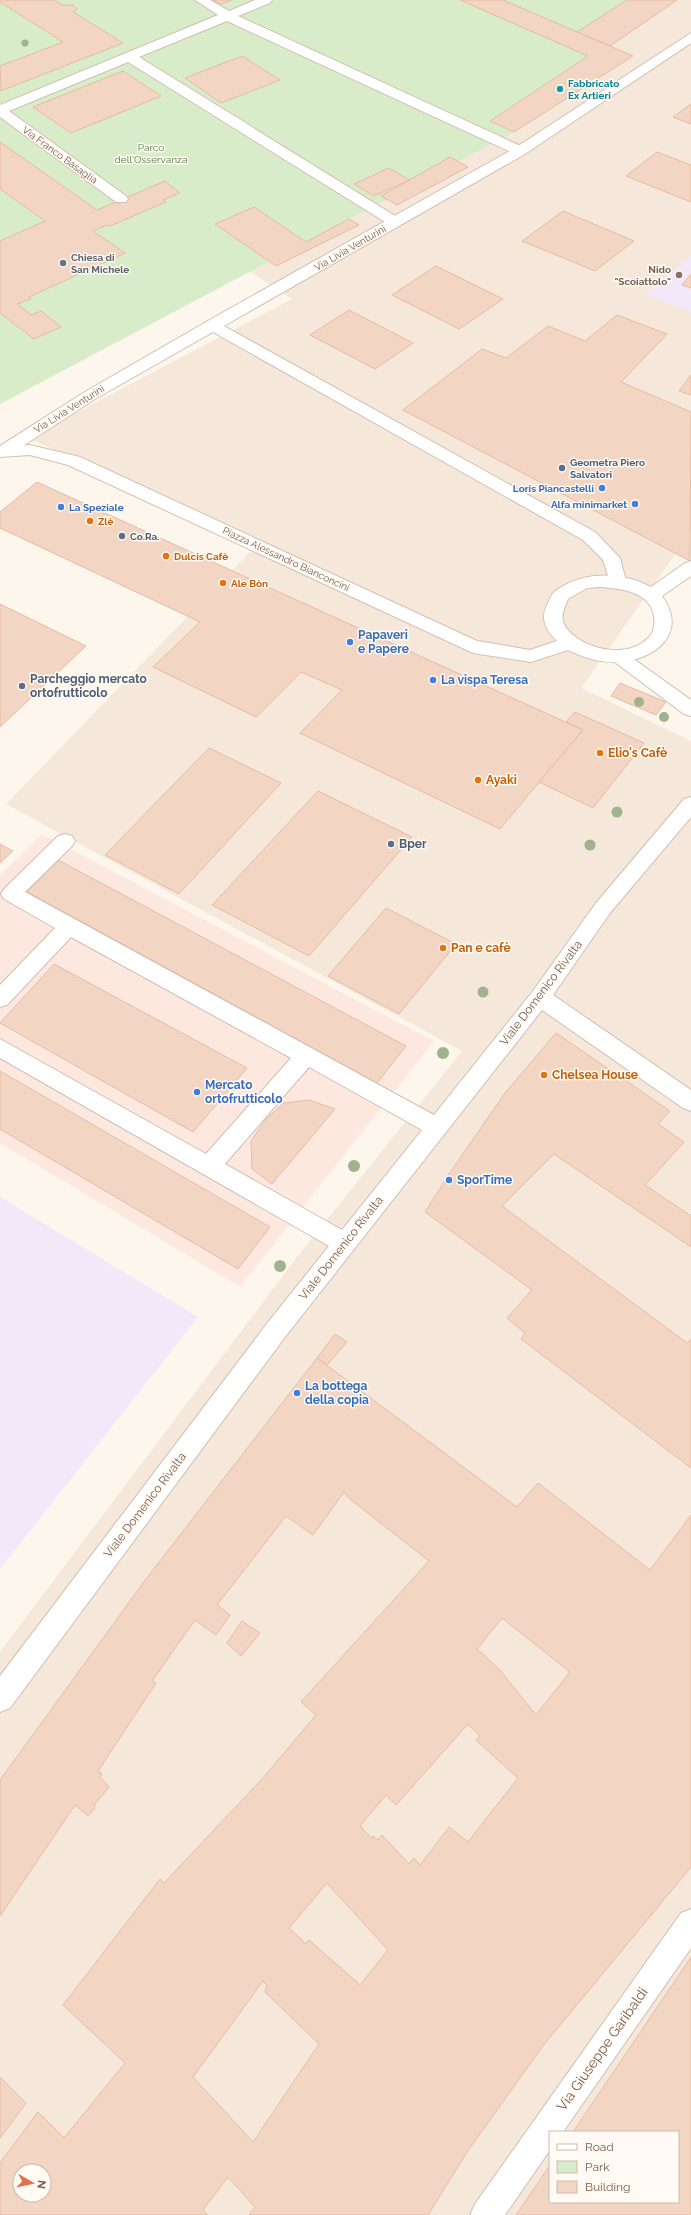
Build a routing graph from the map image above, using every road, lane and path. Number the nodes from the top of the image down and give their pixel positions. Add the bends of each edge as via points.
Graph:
1 (201, 0) edge
2 (266, 0) edge
3 (228, 16) junction
4 (691, 37) edge
5 (128, 57) junction
6 (0, 111) edge
7 (520, 151) junction
8 (121, 199) dead end
9 (395, 222) junction
10 (211, 325) junction
11 (2, 451) edge
12 (691, 567) edge
13 (617, 582) junction
14 (652, 596) junction
15 (569, 643) junction
16 (618, 656) junction
17 (691, 709) edge
18 (691, 804) edge
19 (65, 841) dead end
20 (69, 926) junction
21 (540, 997) junction
22 (0, 999) edge
23 (0, 1048) edge
24 (307, 1055) junction
25 (691, 1102) edge
26 (437, 1127) junction
27 (208, 1167) junction
28 (344, 1244) junction
29 (0, 1698) edge
30 (691, 1923) edge
31 (486, 2215) edge

1 - 3 street
2 - 3 street
3 - 5 street
3 - 7 street
4 - 7 street, Via Livia Venturini
5 - 6 street
5 - 9 street
6 - 8 street, Via Franco Basaglia
7 - 9 street, Via Livia Venturini
9 - 10 street, Via Livia Venturini
10 - 11 street, Via Livia Venturini via 89,396
10 - 13 street via 589,536 611,558
11 - 15 street, Piazza Alessandro Bianconcini via 30,450 74,461 473,647 531,656
12 - 14 street
13 - 14 street via 634,586
13 - 15 street via 583,583 561,595 552,617 556,630
14 - 16 street via 660,606 664,624 655,642 636,652
15 - 16 street via 592,653
16 - 17 street
18 - 21 street, Viale Domenico Rivalta via 603,908
19 - 20 street via 11,894
20 - 22 street
20 - 24 street
21 - 25 street
21 - 26 street, Viale Domenico Rivalta
23 - 27 street
24 - 26 street
24 - 27 street
26 - 28 street, Viale Domenico Rivalta
27 - 28 street
28 - 29 street, Viale Domenico Rivalta via 272,1335
30 - 31 street, Via Giuseppe Garibaldi

